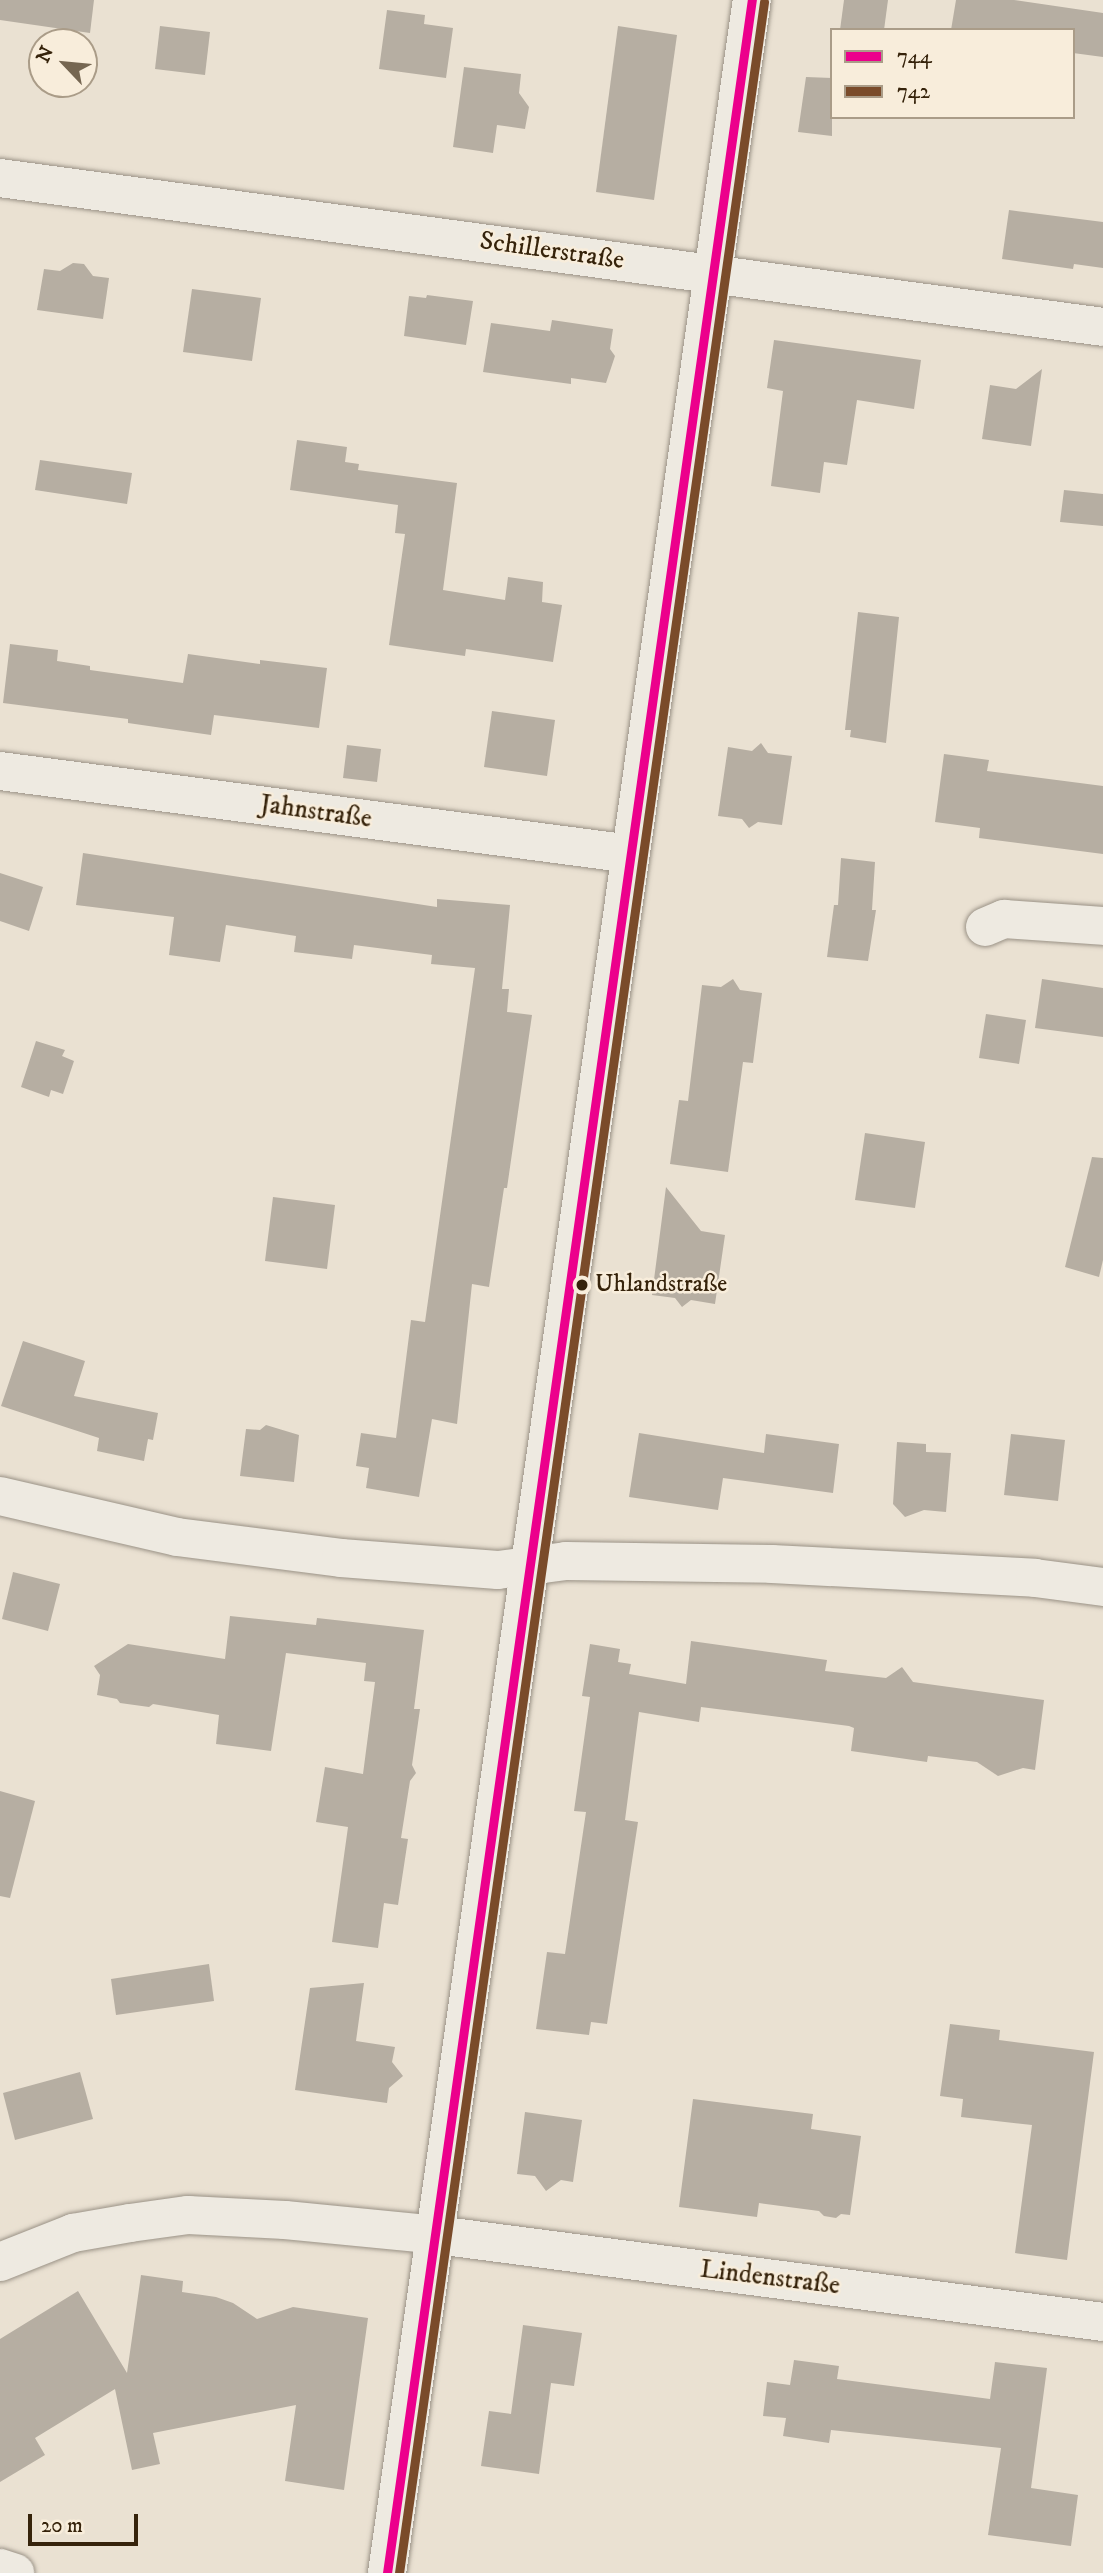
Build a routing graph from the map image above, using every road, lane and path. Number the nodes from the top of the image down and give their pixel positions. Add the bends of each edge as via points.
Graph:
1 (752, 0) edge
2 (0, 178) edge
3 (716, 274) junction
4 (1103, 327) edge
5 (0, 771) edge
6 (631, 854) junction
7 (1103, 926) edge
8 (985, 927) dead end
9 (0, 1496) edge
10 (527, 1568) junction
11 (1103, 1587) edge
12 (437, 2235) junction
13 (0, 2262) edge
14 (1103, 2322) edge
15 (0, 2568) edge
16 (15, 2573) edge
17 (387, 2573) edge

1 - 3 street
2 - 3 street, Schillerstraße
3 - 4 street, Schillerstraße
3 - 6 street
5 - 6 street, Jahnstraße
6 - 10 street
7 - 8 street via 1004,919
9 - 10 street via 177,1538 341,1558 498,1570
10 - 11 street via 566,1561 772,1564 1035,1578
10 - 12 street
12 - 13 street, Lindenstraße via 188,2215 73,2233
12 - 14 street, Lindenstraße
12 - 17 street
15 - 16 street

